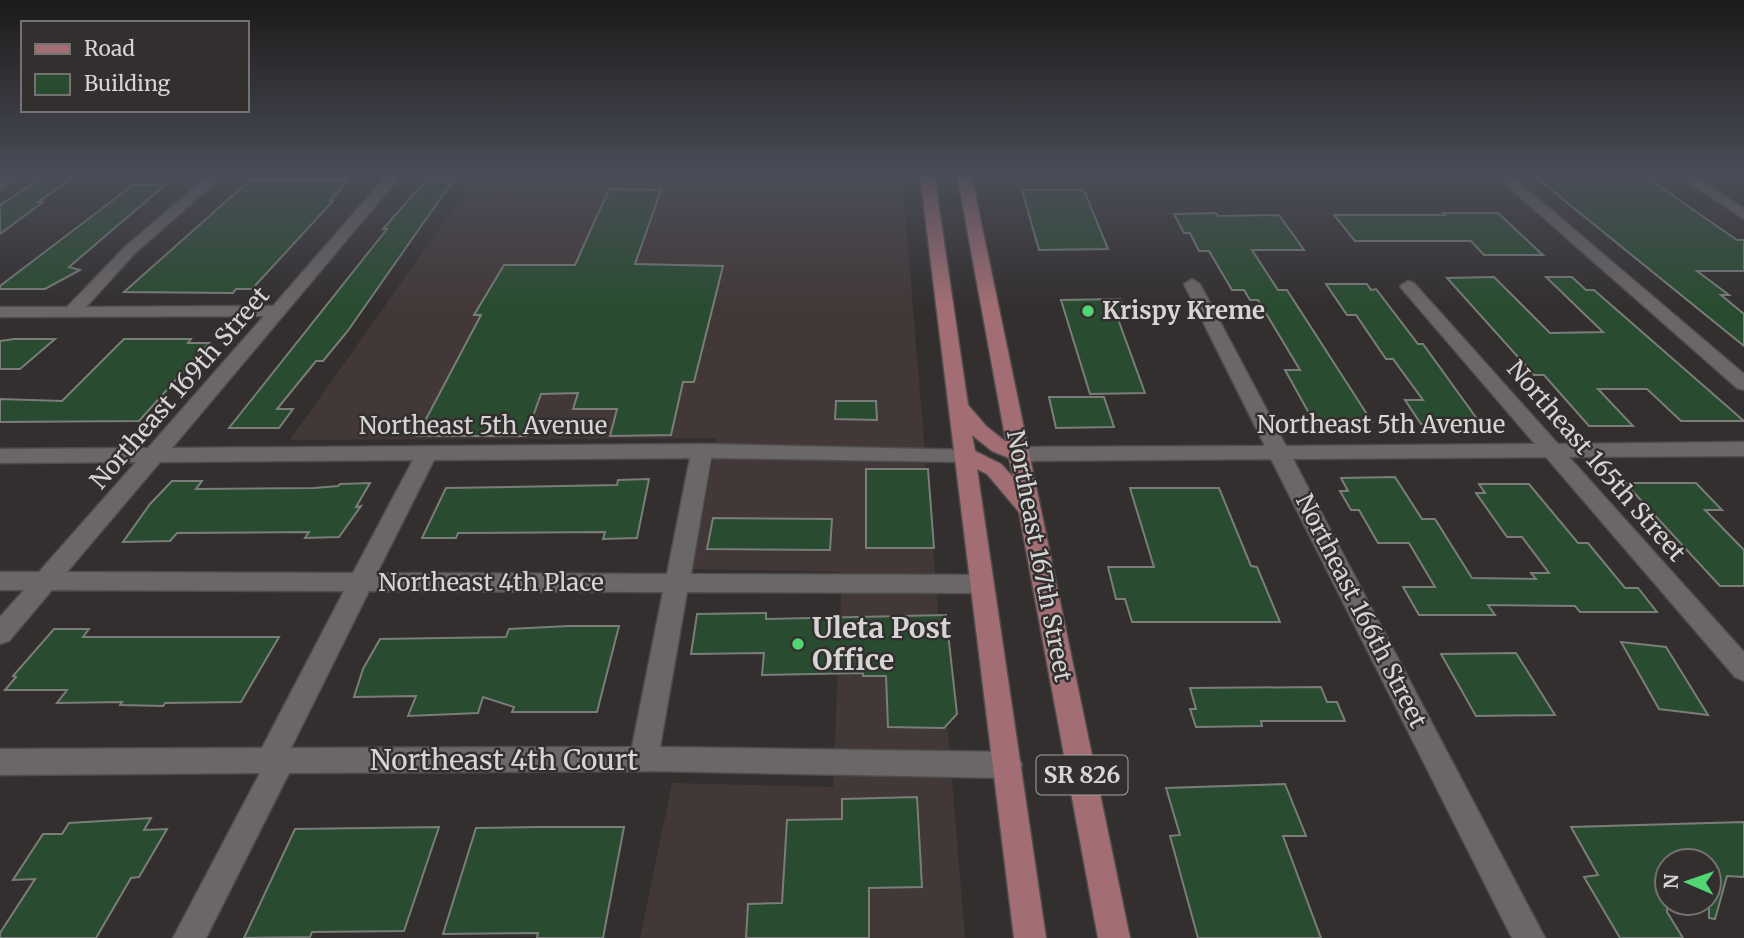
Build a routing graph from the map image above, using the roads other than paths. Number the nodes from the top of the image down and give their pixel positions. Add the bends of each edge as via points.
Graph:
1 (168, 218) edge
2 (358, 218) edge
3 (933, 218) edge
4 (972, 218) edge
5 (1551, 218) edge
6 (1192, 284) dead end
7 (1408, 286) dead end
8 (278, 311) junction
9 (0, 312) edge
10 (71, 312) junction
11 (1744, 384) edge
12 (959, 407) junction
13 (1744, 449) edge
14 (1553, 450) junction
15 (702, 451) junction
16 (427, 452) junction
17 (1279, 452) junction
18 (1018, 454) junction
19 (0, 456) edge
20 (153, 456) junction
21 (966, 456) junction
22 (1029, 509) junction
23 (0, 581) edge
24 (45, 581) junction
25 (678, 583) junction
26 (361, 584) junction
27 (982, 584) junction
28 (0, 634) edge
29 (1744, 670) edge
30 (644, 759) junction
31 (275, 761) junction
32 (0, 762) edge
33 (1008, 765) junction
34 (190, 938) edge
35 (1030, 938) edge
36 (1114, 938) edge
37 (1529, 938) edge

1 - 10 street
2 - 8 street, Northeast 169th Street
3 - 12 main road, SR 826
4 - 18 main road, Northeast 167th Street / SR 826
5 - 11 street
6 - 17 street, Northeast 166th Street
7 - 14 street, Northeast 165th Street
8 - 10 street
8 - 20 street, Northeast 169th Street
9 - 10 street
12 - 18 main road via 985,439
12 - 21 main road, SR 826
13 - 14 street, Northeast 5th Avenue
14 - 17 street, Northeast 5th Avenue
14 - 29 street, Northeast 165th Street
15 - 16 street, Northeast 5th Avenue
15 - 21 street, Northeast 5th Avenue
15 - 25 street
16 - 20 street, Northeast 5th Avenue
16 - 26 street
17 - 18 street, Northeast 5th Avenue
17 - 37 street, Northeast 166th Street
18 - 22 main road, Northeast 167th Street / SR 826
19 - 20 street, Northeast 5th Avenue
20 - 24 street, Northeast 169th Street
21 - 22 main road via 994,469
21 - 27 main road, SR 826
22 - 36 main road, Northeast 167th Street / SR 826
23 - 24 street, Northeast 4th Place
24 - 26 street, Northeast 4th Place
24 - 28 street, Northeast 169th Street
25 - 26 street, Northeast 4th Place
25 - 27 street, Northeast 4th Place
25 - 30 street
26 - 31 street
27 - 33 main road, SR 826
30 - 31 street, Northeast 4th Court
30 - 33 street, Northeast 4th Court
31 - 32 street, Northeast 4th Court
31 - 34 street
33 - 35 main road, SR 826

